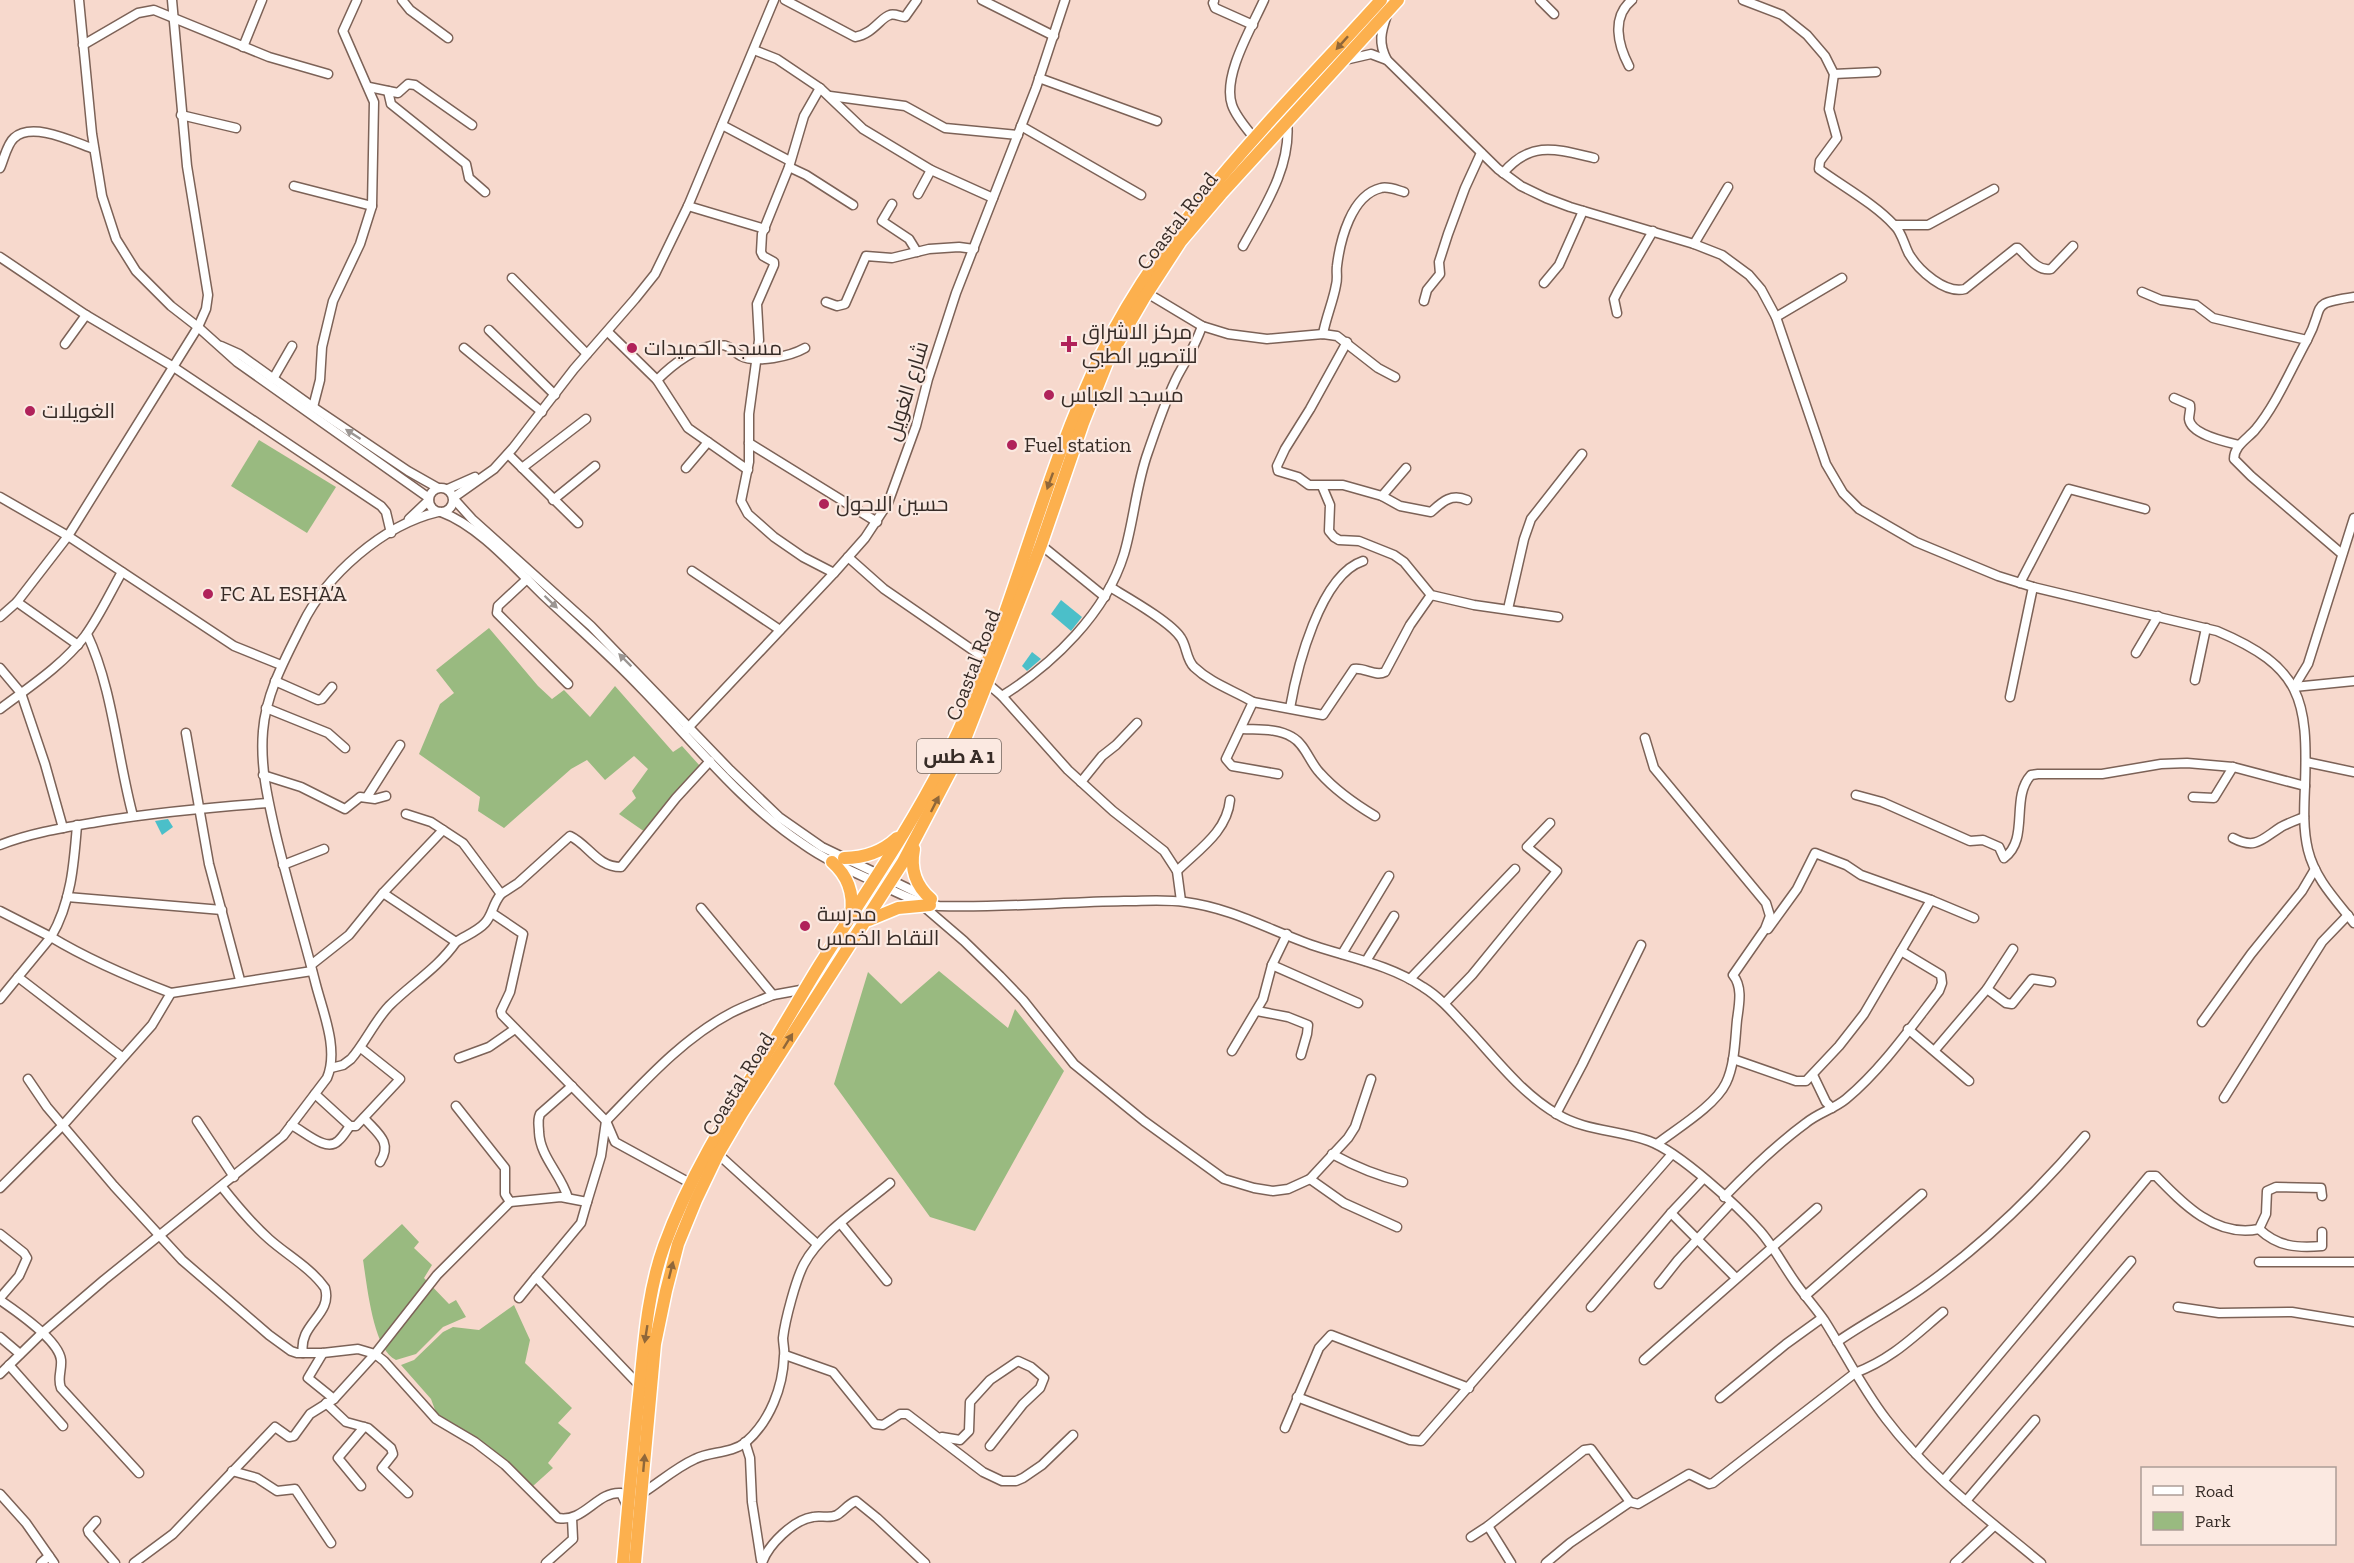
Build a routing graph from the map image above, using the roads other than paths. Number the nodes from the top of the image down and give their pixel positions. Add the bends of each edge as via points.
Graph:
1 (79, 0) edge
2 (172, 0) edge
3 (262, 0) edge
4 (357, 0) edge
5 (402, 0) edge
6 (774, 0) edge
7 (784, 0) edge
8 (917, 0) edge
9 (982, 0) edge
10 (1065, 0) edge
11 (1264, 0) edge
12 (1398, 0) edge
13 (1540, 0) edge
14 (1632, 0) edge
15 (1743, 0) edge
16 (1214, 1) edge
17 (1385, 5) edge
18 (1554, 14) dead end
19 (172, 17) junction
20 (1253, 25) junction
21 (1054, 36) junction
22 (448, 38) dead end
23 (84, 45) junction
24 (243, 47) junction
25 (754, 51) junction
26 (1387, 60) junction
27 (1342, 62) junction
28 (1629, 66) dead end
29 (1876, 72) dead end
30 (328, 74) dead end
31 (1834, 74) junction
32 (1039, 78) junction
33 (369, 87) junction
34 (820, 88) junction
35 (388, 91) junction
36 (830, 96) junction
37 (181, 115) junction
38 (1157, 121) dead end
39 (1287, 121) junction
40 (472, 125) dead end
41 (722, 125) junction
42 (236, 128) dead end
43 (1019, 131) junction
44 (1255, 140) junction
45 (94, 149) junction
46 (1481, 153) junction
47 (1594, 158) dead end
48 (1, 162) edge
49 (790, 164) junction
50 (931, 170) junction
51 (1503, 173) junction
52 (294, 186) dead end
53 (1728, 187) dead end
54 (1994, 189) dead end
55 (485, 192) dead end
56 (1404, 192) dead end
57 (918, 194) dead end
58 (1141, 195) dead end
59 (993, 198) junction
60 (892, 204) dead end
61 (853, 205) dead end
62 (372, 206) junction
63 (688, 206) junction
64 (1582, 211) junction
65 (1896, 225) junction
66 (765, 229) junction
67 (1653, 231) junction
68 (1694, 244) junction
69 (1243, 246) dead end
70 (2073, 246) dead end
71 (974, 249) junction
72 (917, 252) junction
73 (0, 257) edge
74 (512, 278) dead end
75 (1842, 278) dead end
76 (1544, 283) dead end
77 (2142, 292) dead end
78 (1147, 293) junction
79 (2354, 297) edge
80 (826, 302) dead end
81 (1424, 302) dead end
82 (1617, 313) dead end
83 (86, 315) junction
84 (1776, 317) junction
85 (1202, 326) junction
86 (198, 327) junction
87 (489, 330) dead end
88 (608, 332) junction
89 (1323, 334) junction
90 (2307, 340) junction
91 (1347, 342) junction
92 (65, 344) dead end
93 (218, 344) junction
94 (292, 346) dead end
95 (464, 348) dead end
96 (805, 348) dead end
97 (587, 354) junction
98 (757, 358) junction
99 (172, 366) junction
100 (1395, 377) dead end
101 (273, 379) junction
102 (657, 380) junction
103 (555, 395) junction
104 (2174, 398) dead end
105 (313, 408) junction
106 (542, 412) junction
107 (586, 419) dead end
108 (708, 442) junction
109 (749, 443) junction
110 (2240, 445) junction
111 (508, 454) junction
112 (1582, 454) dead end
113 (499, 464) junction
114 (595, 466) dead end
115 (522, 468) junction
116 (686, 468) dead end
117 (1406, 468) dead end
118 (748, 470) junction
119 (1322, 486) junction
120 (438, 488) junction
121 (448, 489) junction
122 (417, 490) junction
123 (0, 496) edge
124 (457, 496) junction
125 (1382, 496) junction
126 (429, 499) junction
127 (553, 500) junction
128 (1467, 500) dead end
129 (2145, 509) dead end
130 (440, 512) junction
131 (420, 514) junction
132 (454, 518) junction
133 (2354, 518) edge
134 (877, 522) junction
135 (578, 523) dead end
136 (394, 531) junction
137 (68, 536) junction
138 (1041, 544) junction
139 (2342, 554) junction
140 (848, 557) junction
141 (1363, 561) dead end
142 (692, 571) dead end
143 (122, 572) junction
144 (834, 573) junction
145 (527, 579) junction
146 (2020, 583) junction
147 (1110, 587) junction
148 (2033, 587) junction
149 (1431, 595) junction
150 (1105, 597) junction
151 (17, 602) junction
152 (1508, 609) junction
153 (0, 616) edge
154 (2158, 616) junction
155 (1558, 617) dead end
156 (2205, 628) junction
157 (780, 630) junction
158 (87, 634) junction
159 (78, 645) junction
160 (2136, 653) dead end
161 (987, 660) junction
162 (281, 665) junction
163 (0, 668) edge
164 (2195, 680) dead end
165 (275, 681) junction
166 (2354, 681) edge
167 (568, 684) dead end
168 (988, 684) junction
169 (332, 687) dead end
170 (2294, 687) junction
171 (21, 693) junction
172 (1002, 696) junction
173 (2010, 697) dead end
174 (1253, 702) junction
175 (266, 708) junction
176 (1290, 708) junction
177 (0, 709) edge
178 (676, 712) junction
179 (699, 715) junction
180 (1137, 723) dead end
181 (686, 729) junction
182 (1242, 729) junction
183 (186, 733) dead end
184 (697, 735) junction
185 (1645, 738) dead end
186 (400, 745) dead end
187 (345, 748) dead end
188 (710, 761) junction
189 (2306, 762) junction
190 (2232, 767) junction
191 (2354, 772) edge
192 (1278, 774) dead end
193 (263, 775) junction
194 (1081, 782) junction
195 (2305, 786) junction
196 (1856, 795) dead end
197 (386, 796) dead end
198 (367, 797) junction
199 (2193, 797) dead end
200 (1230, 800) dead end
201 (268, 803) junction
202 (198, 808) junction
203 (406, 814) dead end
204 (133, 816) junction
205 (1375, 816) dead end
206 (2304, 817) junction
207 (1550, 823) dead end
208 (77, 825) junction
209 (63, 828) junction
210 (906, 829) junction
211 (443, 830) junction
212 (2233, 838) dead end
213 (916, 840) junction
214 (1, 841) edge
215 (324, 849) dead end
216 (838, 860) junction
217 (283, 864) junction
218 (1515, 869) dead end
219 (2315, 869) junction
220 (1177, 871) junction
221 (1389, 876) dead end
222 (876, 878) junction
223 (890, 884) junction
224 (383, 893) junction
225 (501, 894) junction
226 (67, 897) junction
227 (1930, 900) junction
228 (1181, 901) junction
229 (928, 903) junction
230 (701, 908) dead end
231 (222, 910) junction
232 (0, 911) edge
233 (492, 913) junction
234 (2348, 915) junction
235 (1394, 916) dead end
236 (1974, 918) dead end
237 (866, 922) junction
238 (2354, 923) edge
239 (847, 925) junction
240 (1287, 934) junction
241 (51, 937) junction
242 (456, 942) junction
243 (1641, 945) dead end
244 (2013, 949) dead end
245 (1901, 951) junction
246 (1342, 954) junction
247 (1366, 961) junction
248 (1272, 965) junction
249 (312, 968) junction
250 (18, 977) junction
251 (1410, 979) junction
252 (240, 981) junction
253 (1738, 981) junction
254 (2051, 981) dead end
255 (806, 988) junction
256 (1988, 989) junction
257 (171, 993) junction
258 (773, 995) junction
259 (0, 999) edge
260 (1358, 1003) dead end
261 (1445, 1003) junction
262 (1257, 1011) junction
263 (2202, 1022) dead end
264 (515, 1029) junction
265 (1908, 1029) junction
266 (361, 1047) junction
267 (1935, 1050) junction
268 (1232, 1051) dead end
269 (1301, 1055) dead end
270 (122, 1057) junction
271 (459, 1058) dead end
272 (1733, 1059) junction
273 (331, 1068) junction
274 (1813, 1075) junction
275 (28, 1079) dead end
276 (1371, 1079) dead end
277 (1969, 1081) dead end
278 (572, 1086) junction
279 (315, 1094) junction
280 (2224, 1098) dead end
281 (456, 1106) dead end
282 (1832, 1108) junction
283 (1556, 1114) junction
284 (364, 1118) junction
285 (197, 1121) dead end
286 (606, 1121) junction
287 (64, 1124) junction
288 (291, 1125) junction
289 (350, 1126) junction
290 (2085, 1136) dead end
291 (1657, 1144) junction
292 (718, 1154) junction
293 (1332, 1154) junction
294 (1672, 1154) junction
295 (381, 1162) dead end
296 (234, 1177) junction
297 (1310, 1179) junction
298 (1703, 1179) junction
299 (1403, 1182) dead end
300 (690, 1183) junction
301 (891, 1183) dead end
302 (222, 1187) junction
303 (0, 1188) edge
304 (1922, 1194) dead end
305 (2322, 1196) dead end
306 (568, 1198) junction
307 (1728, 1200) junction
308 (510, 1202) junction
309 (587, 1202) junction
310 (1817, 1208) dead end
311 (1671, 1213) junction
312 (841, 1224) junction
313 (1397, 1227) dead end
314 (2259, 1229) junction
315 (2322, 1232) dead end
316 (0, 1234) edge
317 (160, 1235) junction
318 (1697, 1240) junction
319 (817, 1244) junction
320 (1772, 1246) junction
321 (2131, 1261) dead end
322 (2259, 1262) dead end
323 (2354, 1262) edge
324 (536, 1278) junction
325 (1736, 1278) junction
326 (887, 1281) dead end
327 (1659, 1284) dead end
328 (1805, 1296) junction
329 (519, 1298) dead end
330 (0, 1299) edge
331 (1591, 1307) dead end
332 (2178, 1307) dead end
333 (1943, 1312) dead end
334 (1822, 1318) junction
335 (2354, 1322) edge
336 (42, 1333) junction
337 (0, 1337) edge
338 (1837, 1342) junction
339 (303, 1353) junction
340 (323, 1353) junction
341 (20, 1354) junction
342 (375, 1354) junction
343 (784, 1355) junction
344 (1644, 1360) dead end
345 (9, 1365) junction
346 (1855, 1373) junction
347 (0, 1374) edge
348 (640, 1386) junction
349 (1469, 1388) junction
350 (1297, 1397) junction
351 (1720, 1398) dead end
352 (334, 1399) junction
353 (326, 1403) junction
354 (2035, 1420) dead end
355 (63, 1426) dead end
356 (364, 1427) junction
357 (1285, 1428) dead end
358 (1073, 1435) dead end
359 (936, 1436) junction
360 (745, 1442) junction
361 (990, 1446) dead end
362 (1916, 1454) junction
363 (232, 1471) junction
364 (139, 1473) dead end
365 (1944, 1480) junction
366 (361, 1486) dead end
367 (408, 1493) dead end
368 (0, 1494) edge
369 (641, 1494) junction
370 (1966, 1501) junction
371 (1630, 1502) junction
372 (628, 1507) junction
373 (572, 1518) junction
374 (96, 1521) dead end
375 (1488, 1526) junction
376 (1994, 1527) junction
377 (1471, 1537) dead end
378 (331, 1543) dead end
379 (51, 1560) edge
380 (41, 1563) edge
381 (115, 1563) edge
382 (134, 1563) edge
383 (546, 1563) edge
384 (623, 1563) edge
385 (635, 1563) edge
386 (762, 1563) edge
387 (925, 1563) edge
388 (1511, 1563) edge
389 (1546, 1563) edge
390 (1955, 1563) edge
391 (2042, 1563) edge

1 - 23 street
2 - 19 street
3 - 24 street
4 - 33 street via 343,31
5 - 22 street
6 - 25 street
7 - 8 street via 855,37 873,30 888,15 905,17
9 - 21 street
10 - 21 street, شارع الغويل
11 - 20 street
12 - 17 highway, Coastal Road / طس A 1
13 - 18 street
14 - 28 street via 1620,14 1618,28 1620,46
15 - 31 street via 1782,15 1807,35
16 - 20 street via 1215,8
17 - 26 street via 1380,40
17 - 27 highway, Coastal Road / طس A 1
17 -> 44 highway, Coastal Road / طس A 1
19 - 23 street via 154,10 144,11
19 - 24 street
19 - 37 street
20 - 44 street via 1232,73 1230,97
21 - 32 street, شارع الغويل
23 - 45 street
24 - 30 street
25 - 34 street via 777,59
25 - 41 street
26 - 27 street via 1371,54
26 - 46 street
27 - 39 highway, Coastal Road / طس A 1
29 - 31 street
31 - 65 street via 1829,109 1837,138 1820,160 1819,169
32 - 38 street
32 - 43 street, شارع الغويل
33 - 35 street
33 - 62 street via 374,102
34 - 36 street
34 - 49 street via 804,116
35 - 40 street via 398,93 408,84 414,85
35 - 55 street via 392,104 466,164 469,178
36 - 43 street via 905,106 945,128
36 - 50 street via 863,129
37 - 42 street
37 - 86 street via 208,295
39 - 69 street via 1283,165
39 - 78 highway, Coastal Road / طس A 1 via 1181,241
41 - 49 street
41 - 63 street
43 - 58 street
43 - 59 street, شارع الغويل
44 -> 161 highway, Coastal Road / طس A 1 via 1176,232 1101,354 1071,424
45 - 48 street via 39,131 12,139
45 - 86 street via 107,212 125,255 150,286
46 - 51 street
46 - 81 street via 1448,234 1439,262 1440,274 1427,290
47 - 51 street via 1537,149 1513,161
49 - 61 street
49 - 66 street
50 - 57 street
50 - 59 street
51 - 64 street via 1546,198
52 - 62 street
53 - 68 street
54 - 65 street via 1928,225
56 - 89 street via 1383,187 1355,208 1337,264 1336,286
59 - 71 street, شارع الغويل
60 - 72 street via 882,221 909,238
62 - 105 street via 360,244 333,301
63 - 66 street
63 - 88 street via 655,274
64 - 67 street
64 - 76 street via 1558,266
65 - 70 street via 1910,255 1931,278 1953,290 1965,289 2016,248 2046,270
66 - 98 street via 761,252 774,265 757,304
67 - 68 street
67 - 82 street via 1614,300
68 - 84 street via 1722,255 1749,275
71 - 72 street
71 - 134 street, شارع الغويل via 938,347 900,473
72 - 80 street via 892,258 866,256 845,304
73 - 83 street
74 - 97 street
75 - 84 street
77 - 90 street via 2161,300 2196,304 2213,318
78 - 85 street
78 - 138 highway, Coastal Road / طس A 1 via 1108,360
79 - 90 street via 2322,303
83 - 92 street
83 - 99 street
84 - 146 street via 1826,464 1843,493 1859,509 1916,542
85 - 89 street via 1267,339
85 - 147 street via 1148,451 1124,553
86 - 93 street
86 - 99 street
87 - 103 street
88 - 97 street
88 - 102 street
89 - 91 street
90 - 110 street via 2267,414
91 - 100 street
91 - 119 street via 1277,465 1278,471 1309,485
93 - 101 street
93 - 122 street via 264,382
94 - 101 street
95 - 106 street
96 - 98 street via 791,355
97 - 103 street
98 - 102 street via 743,357 727,345 713,346 689,355
98 - 109 street
99 - 136 street via 381,506
99 - 137 street
101 - 105 street
102 - 108 street via 688,428
103 - 106 street
104 - 110 street via 2190,405 2189,419 2195,429
120 -> 105 street
106 - 111 street
107 - 115 street
108 - 116 street
108 - 118 street
109 - 118 street
109 - 134 street
110 - 139 street via 2234,453 2238,465
111 - 113 street
111 - 115 street
112 - 152 street via 1531,519
113 - 121 street
113 - 124 street
114 - 127 street
115 - 127 street
117 - 125 street
118 - 144 street via 741,501 748,514 803,557
119 - 125 street via 1342,485
119 - 149 street via 1330,505 1329,531 1334,537 1359,541 1394,555
120 - 121 street
120 - 126 street
121 - 124 street
122 - 126 street
122 - 131 street
123 - 137 street
124 - 130 street via 450,508
178 -> 124 street via 583,618 463,510
125 - 128 street via 1400,506 1430,512 1446,499
126 - 130 street via 430,506
126 - 131 street
127 - 135 street
129 - 146 street via 2069,489
130 - 131 street
130 - 132 street
131 - 132 street
131 - 136 street
132 - 145 street
133 - 139 street
134 - 140 street, شارع الغويل
136 - 162 street via 343,567 321,591
137 - 143 street
137 - 151 street
138 - 150 street
138 - 168 highway, Coastal Road / طس A 1
139 - 170 street via 2308,664
140 - 144 street, شارع الغويل
140 - 161 street via 884,589
141 - 176 street via 1353,566 1320,606
142 - 157 street
143 - 158 street
143 - 162 street via 234,646
144 - 157 street, شارع الغويل
145 - 167 street via 498,606 497,613
145 -> 181 street
146 - 148 street
147 - 150 street
147 - 174 street via 1181,637 1190,663 1202,674
148 - 154 street
148 - 173 street
149 - 152 street
149 - 176 street via 1385,672 1354,669 1323,715
150 - 172 street via 1065,645
151 - 153 street
151 - 159 street
152 - 155 street
154 - 156 street
154 - 160 street
156 - 164 street
156 - 170 street via 2237,639 2258,652
157 - 179 street, شارع الغويل
158 - 159 street
158 - 204 street via 101,671
159 - 171 street
161 - 210 highway, Coastal Road / طس A 1 via 948,754
162 - 165 street
163 - 171 street
165 - 169 street via 318,700
165 - 175 street
166 - 170 street
168 - 172 street
213 -> 168 highway, Coastal Road / طس A 1 via 958,757
170 - 189 street via 2303,716
171 - 177 street
171 - 209 street
172 - 194 street
174 - 176 street
174 - 182 street
175 - 187 street via 328,733
175 - 193 street
178 - 179 street
178 - 181 street
179 - 181 street, شارع الغويل
179 - 184 street
180 - 194 street
181 - 184 street
181 - 188 street
182 - 192 street via 1226,759 1228,763
182 - 205 street via 1268,729 1291,736 1333,787
183 - 202 street
184 - 216 street via 779,817
185 - 253 street via 1654,768 1766,903 1770,916 1733,975
186 - 198 street
188 - 216 street via 773,822 801,843
188 - 225 street via 621,867 595,858 570,836
189 - 191 street
189 - 195 street
190 - 195 street
190 - 196 street via 2161,764 2102,774 2031,776 2024,788 2017,840 2004,858 1999,847 1983,840 1970,841 1882,802
190 - 199 street via 2214,798
193 - 198 street via 301,787 345,809 358,798
193 - 201 street
194 - 220 street via 1164,851
195 - 206 street
197 - 198 street
200 - 220 street via 1217,833
201 - 202 street
201 - 217 street
202 - 204 street
202 - 231 street
203 - 211 street
204 - 208 street
206 - 212 street via 2261,842 2244,844
206 - 219 street
207 - 261 street via 1527,847 1557,871
208 - 209 street
208 - 226 street
209 - 214 street
210 - 216 highway via 877,852
210 - 222 highway, Coastal Road / طس A 1
211 - 224 street
211 - 225 street via 467,846
213 - 223 highway, Coastal Road / طس A 1
213 - 229 highway via 914,875
215 - 217 street
216 - 222 street
216 - 239 highway via 852,896
217 - 249 street
218 - 251 street
219 - 234 street
219 - 263 street
220 - 228 street
221 - 246 street
222 - 223 street
222 - 239 highway, Coastal Road / طس A 1
223 - 229 street
223 - 237 highway, Coastal Road / طس A 1
224 - 242 street
224 - 249 street via 349,935
225 - 233 street
226 - 231 street
226 - 241 street
227 - 236 street
227 - 245 street
227 - 253 street via 1815,853 1797,889 1747,957
228 - 229 street via 952,906
228 - 240 street via 1231,911
229 - 237 highway via 890,910
229 - 297 street via 1023,1000 1074,1064 1204,1166 1224,1179 1273,1191
230 - 258 street
231 - 252 street
232 - 241 street
233 - 242 street via 481,927
233 - 264 street via 523,934 510,992 501,1011
234 - 238 street
234 - 280 street via 2322,942
235 - 247 street
292 -> 237 highway, Coastal Road / طس A 1
239 - 255 highway, Coastal Road / طس A 1
240 - 246 street
240 - 248 street
241 - 250 street
241 - 257 street
242 - 266 street via 441,962 387,1008
243 - 283 street
244 - 256 street
245 - 265 street via 1935,970 1942,980 1939,990
245 - 274 street via 1864,1014
246 - 247 street
247 - 251 street
248 - 260 street
248 - 262 street
249 - 252 street
249 - 273 street via 327,1027
250 - 259 street
250 - 270 street
251 - 261 street
252 - 257 street
253 - 272 street
254 - 256 street via 2032,979 2012,1004 2006,1004
255 - 258 street
255 - 300 highway, Coastal Road / طس A 1 via 732,1106
256 - 267 street
257 - 270 street via 152,1025
258 - 286 street via 731,1013 681,1047
261 - 283 street via 1523,1087
262 - 268 street
262 - 269 street via 1308,1025
264 - 271 street via 489,1047
264 - 278 street
265 - 267 street
265 - 282 street via 1846,1099
266 - 273 street via 343,1065
266 - 284 street via 400,1079
267 - 277 street
270 - 287 street
272 - 274 street via 1796,1081 1806,1081
272 - 291 street via 1727,1082 1718,1095
273 - 279 street
274 - 282 street
275 - 287 street
276 - 293 street via 1355,1127
278 - 286 street
278 - 306 street via 538,1119 539,1143
279 - 288 street
279 - 289 street
281 - 308 street via 505,1168 505,1194
282 - 307 street via 1773,1148
283 - 291 street
284 - 289 street
284 - 295 street via 386,1144
285 - 296 street
286 - 300 street via 615,1142
286 - 309 street via 601,1156
287 - 303 street
287 - 317 street
288 - 289 street via 330,1145 337,1143
288 - 296 street
290 - 338 street via 2019,1208 1961,1258
291 - 294 street
292 - 319 street
369 -> 292 highway, Coastal Road / طس A 1 via 655,1344 666,1291 678,1244
293 - 297 street
293 - 299 street
294 - 298 street
294 - 349 street
296 - 302 street
297 - 313 street via 1344,1203
298 - 307 street
298 - 311 street
300 -> 348 highway, Coastal Road / طس A 1 via 662,1250 644,1342
301 - 312 street
302 - 317 street
302 - 339 street via 244,1216 325,1288 323,1308 303,1336
304 - 328 street
305 - 314 street via 2321,1188 2276,1187 2266,1191 2266,1214
306 - 308 street
306 - 309 street
307 - 318 street
307 - 320 street
308 - 342 street via 437,1275
309 - 324 street via 581,1222
310 - 320 street
311 - 318 street
311 - 331 street
312 - 319 street
312 - 326 street
314 - 315 street via 2287,1246 2307,1248 2322,1246
314 - 362 street via 2244,1232 2205,1219 2156,1176 2149,1176
316 - 330 street via 27,1258 20,1276
317 - 336 street
317 - 339 street via 182,1260 268,1335 291,1351
318 - 325 street
318 - 327 street
319 - 343 street via 804,1265 785,1326
320 - 325 street
320 - 328 street
321 - 365 street
322 - 323 street
324 - 329 street
324 - 348 street
325 - 344 street
328 - 334 street
330 - 336 street
332 - 335 street via 2219,1313 2292,1312
333 - 346 street via 1881,1362
334 - 338 street
334 - 351 street
336 - 341 street
336 - 364 street via 58,1352 61,1388
337 - 341 street
338 - 346 street
339 - 340 street
340 - 342 street via 358,1349
340 - 352 street via 308,1378
341 - 345 street
342 - 352 street
342 - 373 street via 436,1419 498,1459 558,1518
343 - 359 street via 833,1372 875,1424 883,1425 903,1413
343 - 360 street via 777,1396
345 - 347 street
345 - 355 street
346 - 362 street via 1887,1421
346 - 371 street via 1713,1483 1689,1474 1638,1504
348 - 372 highway, Coastal Road / طس A 1
349 - 350 street via 1421,1441
349 - 350 street via 1330,1335 1319,1348
350 - 357 street
352 - 353 street
353 - 356 street via 346,1422
353 - 363 street via 310,1414 292,1437 275,1427
354 - 370 street
356 - 366 street via 338,1458
356 - 367 street via 393,1451 382,1468
358 - 359 street via 1041,1465 1016,1481 993,1478
359 - 361 street via 960,1440 969,1431 970,1402 1005,1368 1018,1361 1044,1378 1040,1388
360 - 369 street via 728,1451 698,1457
360 - 386 street
362 - 365 street
363 - 378 street via 257,1478 277,1491 295,1489
363 - 382 street via 173,1534
365 - 370 street
368 - 379 street
369 - 385 highway, Coastal Road / طس A 1
370 - 376 street
371 - 375 street via 1591,1449 1584,1450
371 - 389 street
372 - 373 street via 621,1493 612,1492
372 - 384 highway, Coastal Road / طس A 1
373 - 383 street via 573,1539
374 - 381 street via 89,1533
375 - 377 street
375 - 388 street
376 - 390 street
376 - 391 street
379 - 380 street
386 - 387 street via 768,1550 795,1526 812,1517 839,1514 856,1502

